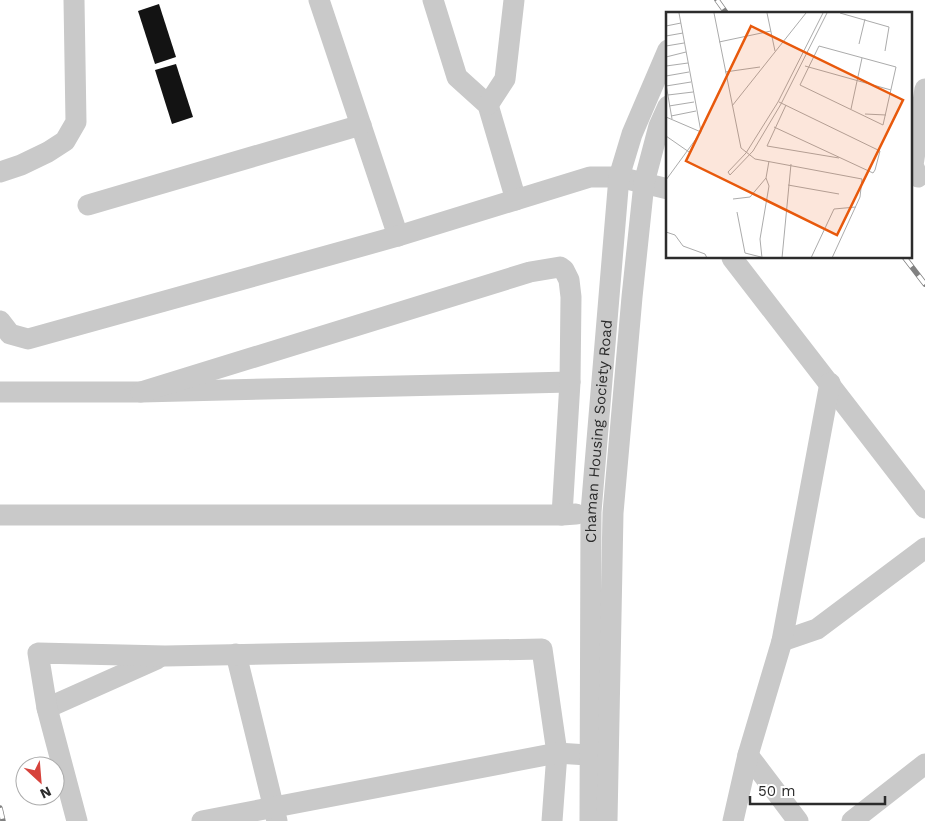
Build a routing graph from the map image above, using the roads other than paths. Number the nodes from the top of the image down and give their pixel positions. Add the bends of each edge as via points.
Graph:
1 (74, 0) edge
2 (319, 0) edge
3 (433, 0) edge
4 (514, 0) edge
5 (666, 55) edge
6 (925, 90) edge
7 (488, 105) junction
8 (666, 110) edge
9 (361, 125) junction
10 (0, 172) edge
11 (619, 177) junction
12 (923, 178) edge
13 (644, 183) junction
14 (666, 188) edge
15 (516, 200) junction
16 (88, 205) dead end
17 (398, 236) junction
18 (733, 259) edge
19 (0, 321) edge
20 (570, 382) junction
21 (830, 382) junction
22 (0, 392) edge
23 (141, 392) junction
24 (925, 508) edge
25 (591, 512) junction
26 (613, 513) junction
27 (0, 515) edge
28 (562, 515) junction
29 (925, 548) edge
30 (782, 641) junction
31 (236, 654) junction
32 (165, 656) junction
33 (47, 708) junction
34 (557, 753) junction
35 (748, 754) junction
36 (599, 755) junction
37 (925, 764) edge
38 (275, 814) edge
39 (77, 821) edge
40 (202, 821) edge
41 (552, 821) edge
42 (590, 821) edge
43 (607, 821) edge
44 (733, 821) edge
45 (798, 821) edge
46 (852, 821) edge

1 - 10 street via 76,122 65,141 21,165
2 - 9 street
3 - 7 street via 457,77
4 - 7 street via 505,79
5 - 11 street, Chaman Housing Society Road via 632,134
6 - 12 street via 913,165
7 - 15 street
8 - 13 street, Chaman Housing Society Road
9 - 16 street
9 - 17 street
11 - 13 street
11 - 15 street via 590,177
11 - 25 street, Chaman Housing Society Road
13 - 14 street
13 - 26 street, Chaman Housing Society Road
15 - 17 street
17 - 19 street via 28,339 10,334
18 - 21 street
20 - 23 street
20 - 23 street via 571,297 569,280 560,267 530,272
20 - 28 street
21 - 24 street
21 - 30 street
22 - 23 street
25 - 26 street
25 - 28 street
25 - 36 street, Chaman Housing Society Road
26 - 36 street, Chaman Housing Society Road
27 - 28 street
29 - 30 street via 817,629
30 - 35 street
31 - 32 street
31 - 34 street via 542,649
31 - 38 street
32 - 33 street
32 - 33 street via 38,654
33 - 39 street
34 - 36 street
34 - 38 street
34 - 41 street
35 - 44 street
35 - 45 street
36 - 42 street, Chaman Housing Society Road
36 - 43 street, Chaman Housing Society Road
37 - 46 street
38 - 40 street

